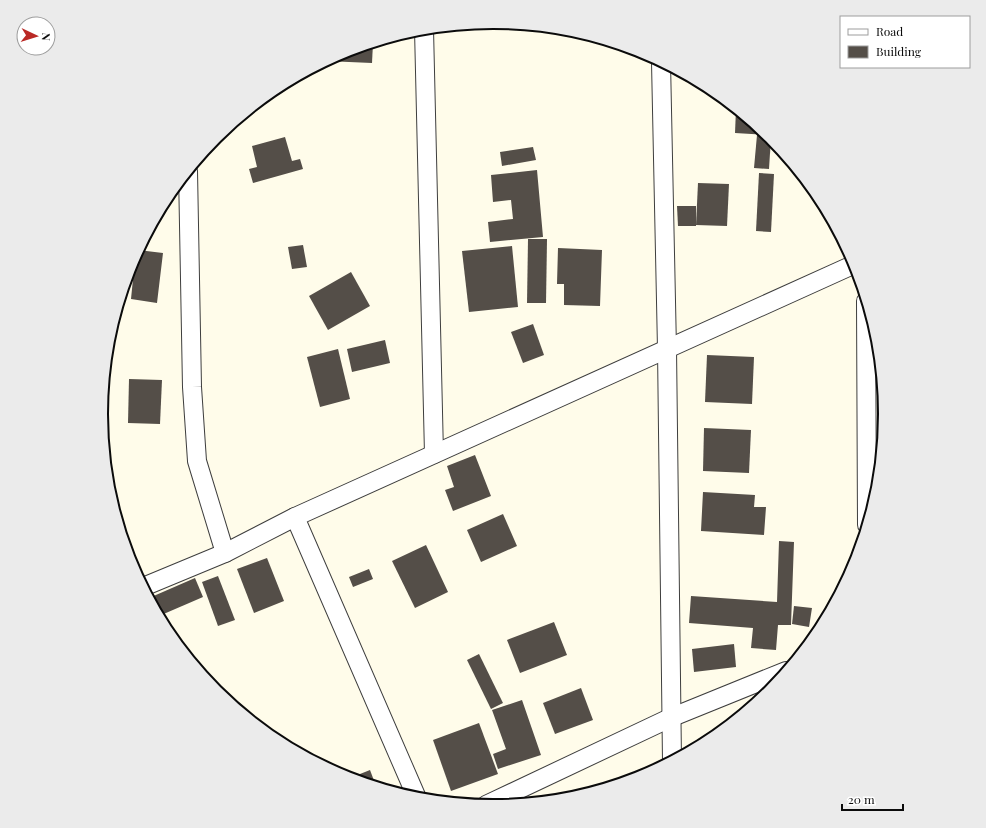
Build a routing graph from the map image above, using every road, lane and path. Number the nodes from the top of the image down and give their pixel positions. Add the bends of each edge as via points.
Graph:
1 (424, 35) edge
2 (661, 68) edge
3 (188, 180) edge
4 (849, 267) edge
5 (866, 318) edge
6 (667, 349) junction
7 (434, 454) junction
8 (867, 506) edge
9 (295, 517) junction
10 (225, 553) junction
11 (149, 586) edge
12 (775, 675) edge
13 (670, 718) junction
14 (672, 754) edge
15 (414, 791) edge
16 (499, 799) edge

1 - 7 street
2 - 6 street
3 - 10 street via 192,387 197,461
4 - 6 street
5 - 8 street
6 - 7 street
6 - 13 street
7 - 9 street
9 - 10 street
9 - 15 street
10 - 11 street
12 - 13 street
13 - 14 street
13 - 16 street

